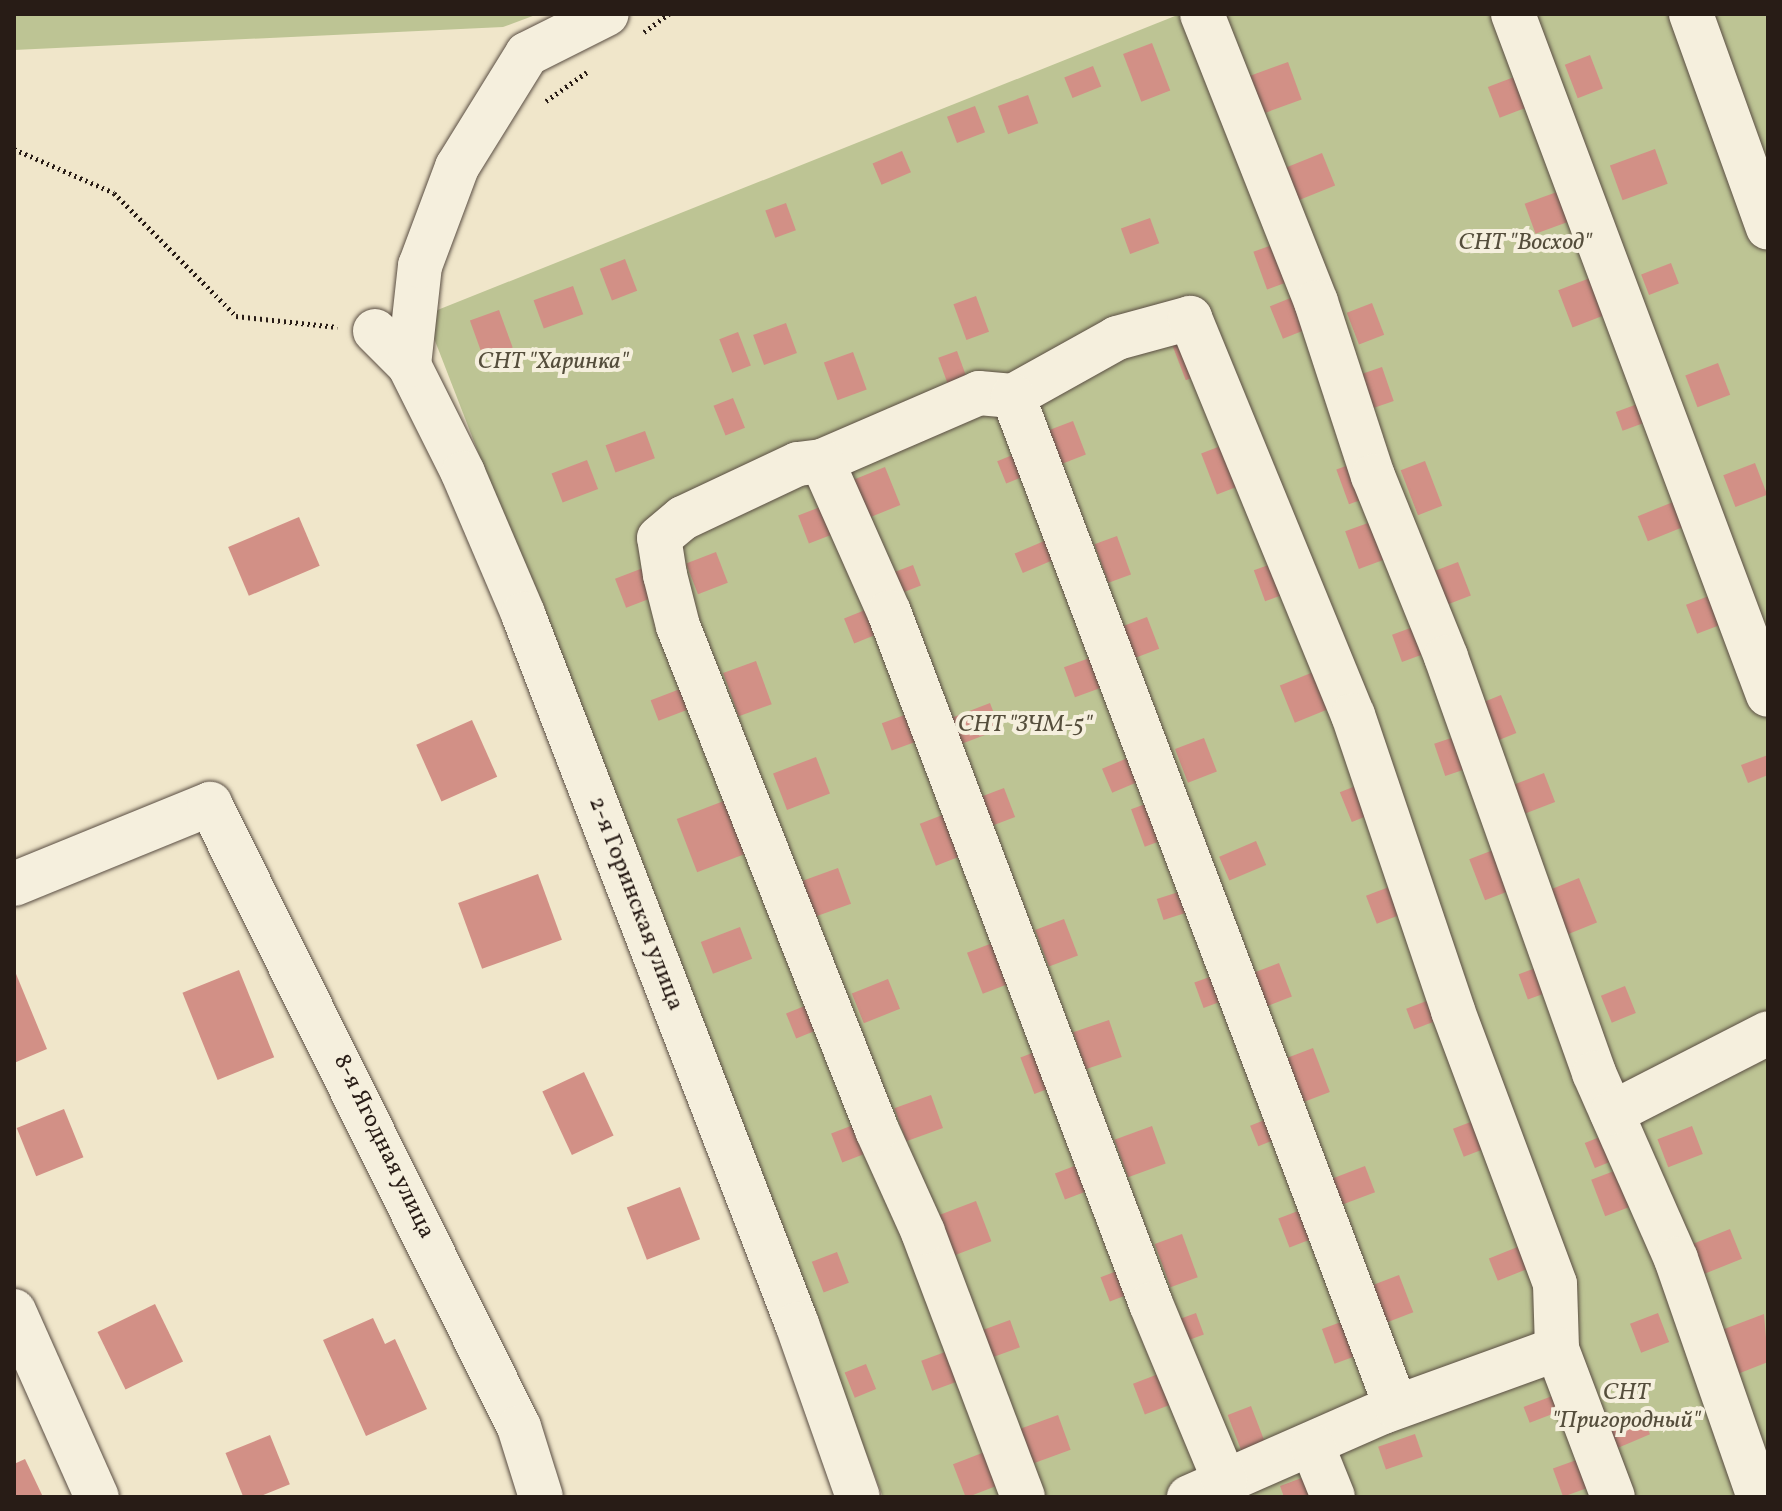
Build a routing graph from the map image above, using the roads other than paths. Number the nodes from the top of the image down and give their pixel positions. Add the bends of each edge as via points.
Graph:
1 (607, 14) edge
2 (1202, 14) edge
3 (1513, 14) edge
4 (1691, 14) edge
5 (1768, 228) edge
6 (375, 331) road end
7 (409, 365) junction
8 (1013, 396) junction
9 (822, 461) junction
10 (1768, 695) edge
11 (14, 884) edge
12 (1768, 1033) edge
13 (1612, 1113) junction
14 (14, 1311) edge
15 (1557, 1349) junction
16 (1396, 1407) junction
17 (1312, 1445) junction
18 (1207, 1490) edge
19 (97, 1497) edge
20 (541, 1497) edge
21 (858, 1497) edge
22 (1023, 1497) edge
23 (1333, 1497) edge
24 (1613, 1497) edge
25 (1759, 1497) edge

1 - 7 street via 527,54 457,167 420,266
2 - 13 street via 1316,302 1373,476 1446,657 1504,833
3 - 10 street
4 - 5 street
6 - 7 street, 2-я Горинская улица
7 - 21 street, 2-я Горинская улица via 523,614 797,1324
8 - 9 street via 979,393
8 - 15 street via 1117,338 1190,318 1353,715 1453,1011 1555,1284
8 - 16 street
9 - 18 street via 889,612 1151,1304
9 - 22 street via 798,464 683,518 659,538 665,575 678,626 877,1130 923,1232
11 - 20 street, 8-я Ягодная улица via 210,804 519,1427
12 - 13 street
13 - 25 street via 1676,1259
14 - 19 street
15 - 16 street
15 - 24 street
16 - 17 street
17 - 18 street
17 - 23 street

